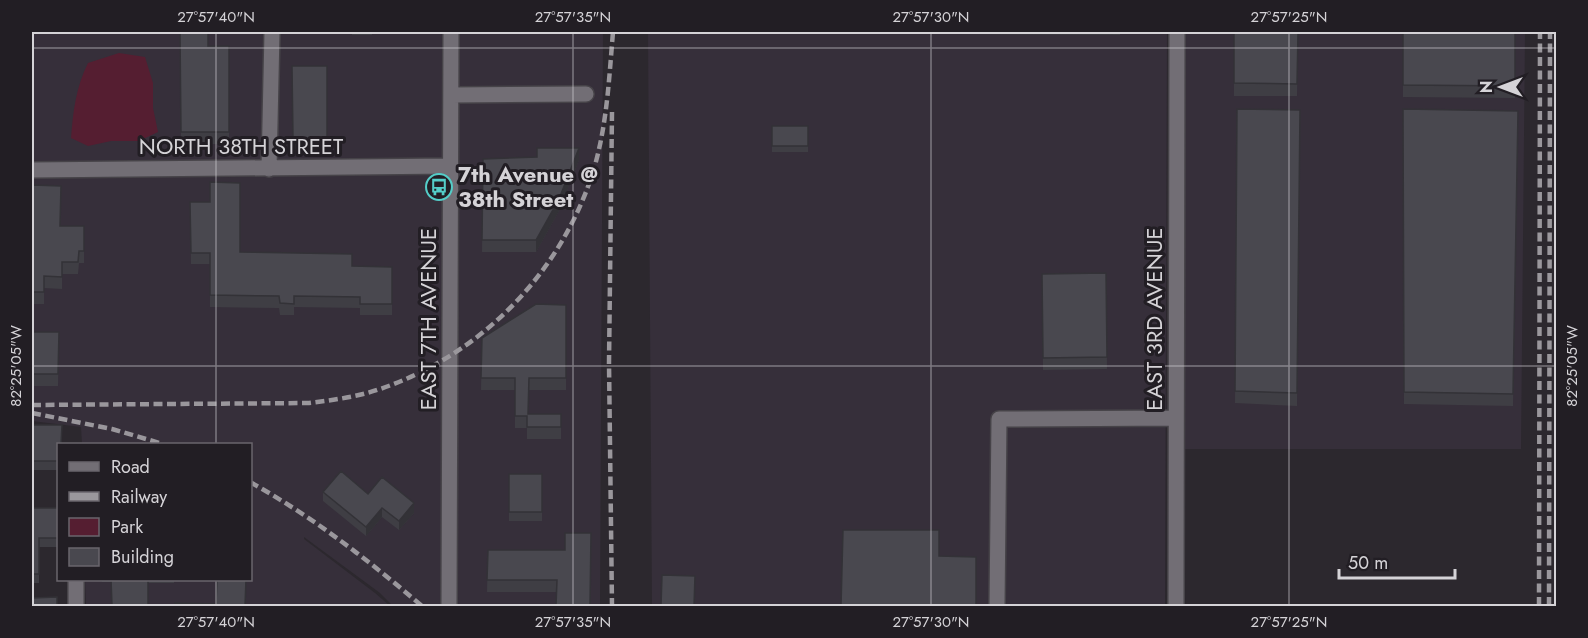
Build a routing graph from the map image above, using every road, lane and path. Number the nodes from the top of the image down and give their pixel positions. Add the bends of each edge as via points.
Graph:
1 (272, 32) edge
2 (451, 32) edge
3 (1177, 32) edge
4 (586, 94) dead end
5 (451, 95) junction
6 (450, 166) junction
7 (268, 169) junction
8 (32, 170) edge
9 (1176, 418) junction
10 (76, 581) edge
11 (76, 606) edge
12 (449, 606) edge
13 (997, 606) edge
14 (1176, 606) edge

1 - 7 street
2 - 5 street, EAST 7TH AVENUE
3 - 9 street, EAST 3RD AVENUE
4 - 5 street
5 - 6 street, EAST 7TH AVENUE
6 - 7 street, NORTH 38TH STREET
6 - 12 street, EAST 7TH AVENUE
7 - 8 street, NORTH 38TH STREET
9 - 13 street via 999,419
9 - 14 street, EAST 3RD AVENUE
10 - 11 street

